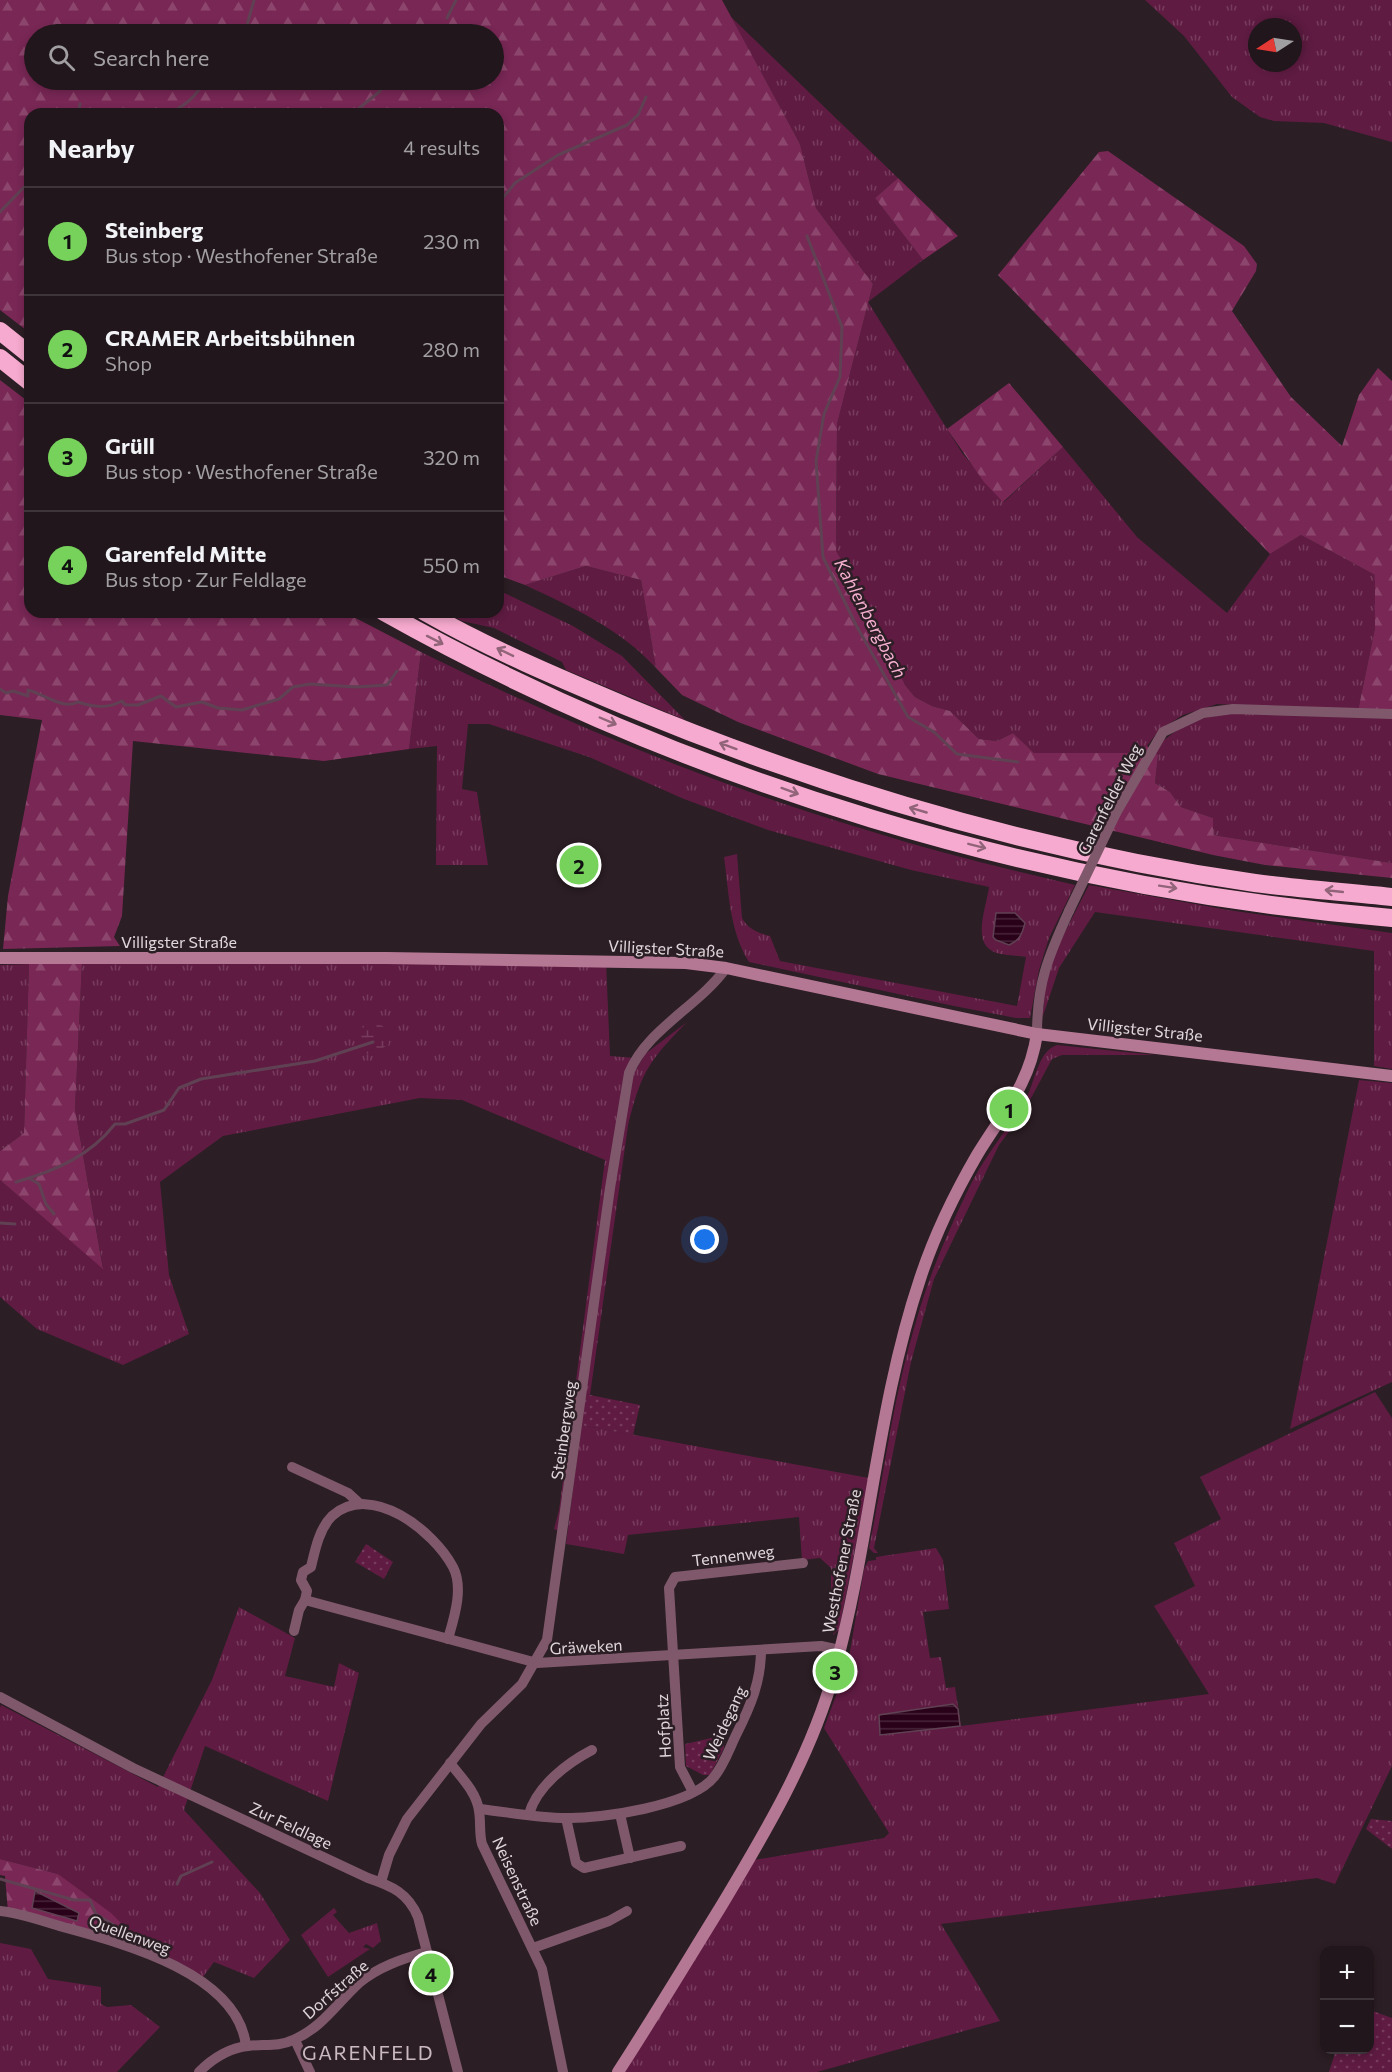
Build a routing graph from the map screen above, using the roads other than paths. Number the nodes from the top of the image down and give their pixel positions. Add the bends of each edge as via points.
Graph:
1 (0, 331) edge
2 (24, 350) edge
3 (0, 358) edge
4 (24, 376) edge
5 (394, 618) edge
6 (437, 618) edge
7 (1392, 714) edge
8 (1392, 897) edge
9 (1392, 918) edge
10 (0, 958) edge
11 (726, 968) junction
12 (1037, 1034) junction
13 (1392, 1076) edge
14 (292, 1467) dead end
15 (360, 1504) junction
16 (803, 1563) dead end
17 (305, 1600) junction
18 (294, 1630) dead end
19 (448, 1639) junction
20 (761, 1650) junction
21 (840, 1650) junction
22 (674, 1655) junction
23 (537, 1663) junction
24 (0, 1697) edge
25 (592, 1750) dead end
26 (450, 1763) junction
27 (693, 1792) junction
28 (479, 1809) junction
29 (529, 1814) junction
30 (620, 1814) junction
31 (566, 1818) junction
32 (681, 1846) dead end
33 (630, 1858) junction
34 (381, 1882) junction
35 (0, 1911) edge
36 (627, 1911) dead end
37 (533, 1948) junction
38 (426, 1952) junction
39 (295, 2040) junction
40 (246, 2046) junction
41 (200, 2072) edge
42 (310, 2072) edge
43 (458, 2072) edge
44 (563, 2072) edge
45 (618, 2072) edge

1 - 2 highway
3 - 4 highway
5 -> 9 highway via 554,699 668,746 806,797 901,826 1100,876
8 -> 6 highway via 1255,883 1134,861 855,792 693,734 578,686
7 - 12 street, Garenfelder Weg, bridge via 1233,709 1203,713 1163,732 1116,813 1045,965 1037,1004
10 - 11 main road, Villigster Straße via 542,960 686,963
11 - 12 main road, Villigster Straße
11 - 23 street, Steinbergweg via 713,986 647,1044 629,1073 547,1640
12 - 13 main road, Villigster Straße
12 - 21 main road, Westhofener Straße via 1020,1091 964,1178 921,1276 895,1368
14 - 15 street via 348,1493
15 - 17 street via 332,1516 324,1528 311,1567 303,1572 301,1580 308,1590
15 - 19 street via 389,1509 409,1520 429,1536 453,1568 456,1606
16 - 22 street, Tennenweg via 675,1577 669,1588
17 - 18 street
17 - 19 street, Gräweken
19 - 23 street, Gräweken
20 - 21 street, Gräweken via 821,1646
20 - 22 street, Gräweken
20 - 27 street, Weidegang via 759,1683 747,1713 713,1779
21 - 45 main road, Westhofener Straße via 812,1735 785,1795
22 - 23 street, Gräweken
22 - 27 street, Hofplatz via 681,1767
23 - 26 street, Steinbergweg
24 - 34 street, Zur Feldlage via 152,1777
25 - 29 street via 538,1792
26 - 28 street, Neisenstraße
26 - 34 street, Steinbergweg via 407,1819
27 - 30 street, Weidegang
28 - 29 street, Weidegang
28 - 37 street, Neisenstraße via 482,1844
29 - 31 street, Weidegang
30 - 31 street, Weidegang
30 - 33 street
31 - 33 street via 579,1866
32 - 33 street
34 - 38 street, Zur Feldlage via 397,1889 410,1902 418,1917
35 - 40 street, Quellenweg via 90,1934 164,1960 215,1991 239,2019
36 - 37 street, Neisenstraße
37 - 44 street, Neisenstraße via 542,1970
38 - 39 street, Dorfstraße via 377,1971 320,2024
38 - 43 street, Zur Feldlage
39 - 40 street, Dorfstraße
39 - 42 street
40 - 41 street, Dorfstraße via 217,2058

